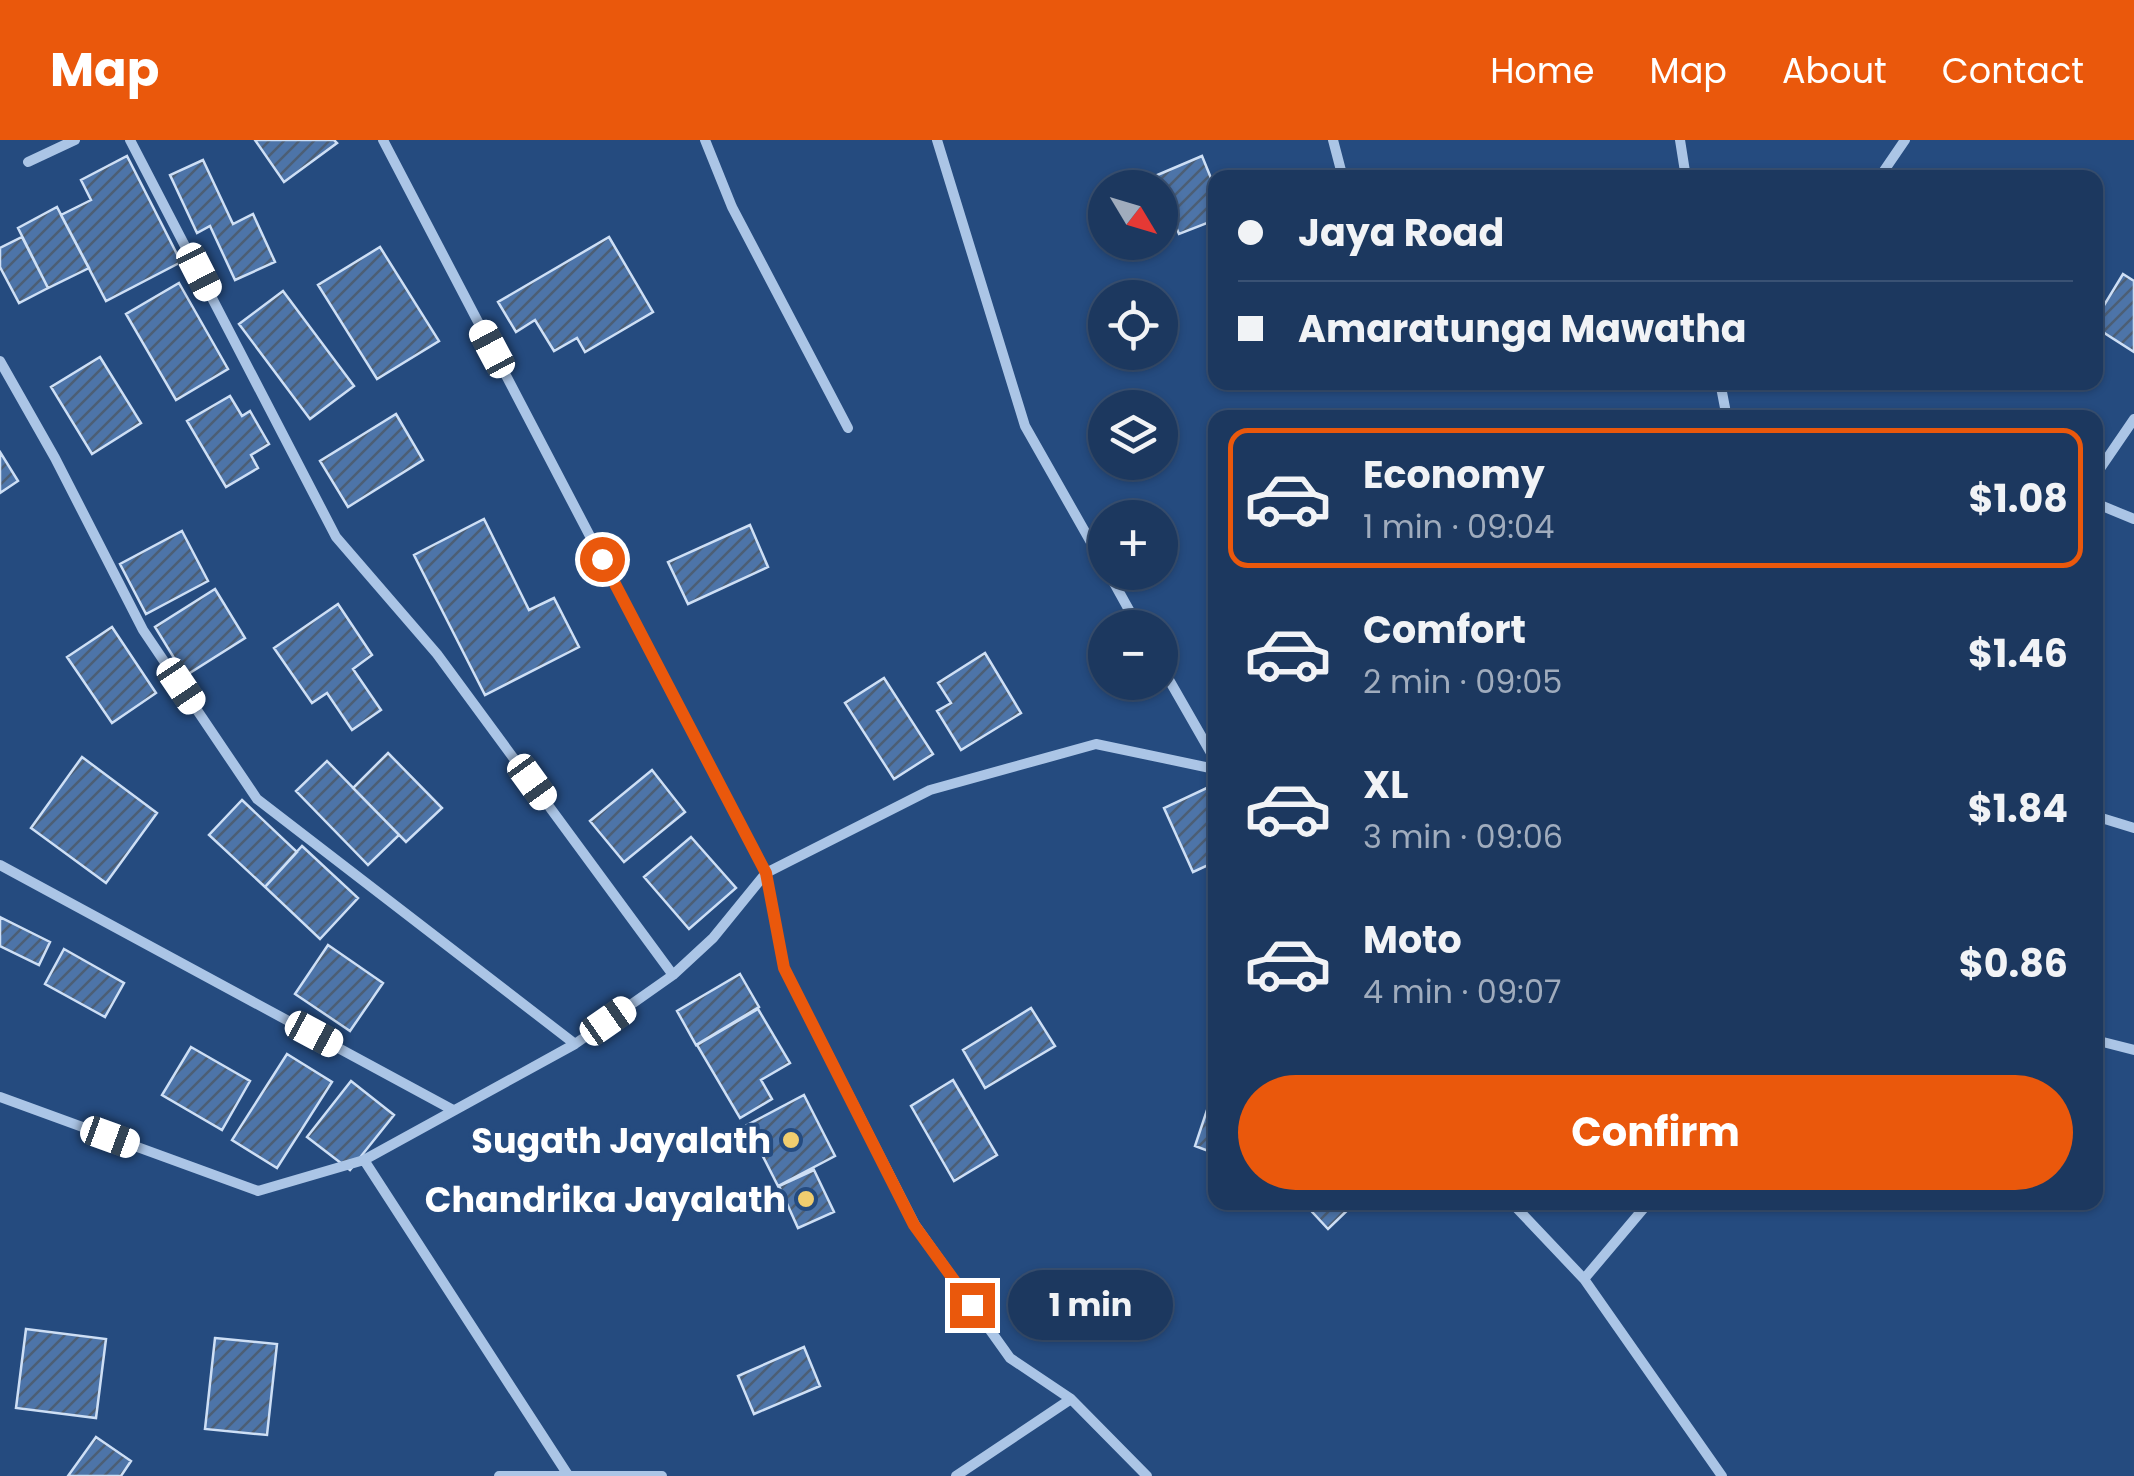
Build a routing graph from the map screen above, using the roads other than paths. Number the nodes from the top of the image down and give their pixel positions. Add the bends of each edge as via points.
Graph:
1 (75, 140) edge
2 (130, 140) edge
3 (383, 140) edge
4 (705, 140) edge
5 (938, 140) edge
6 (1333, 140) edge
7 (1680, 140) edge
8 (1904, 140) edge
9 (28, 162) dead end
10 (1341, 170) edge
11 (1685, 170) edge
12 (1884, 170) edge
13 (0, 361) edge
14 (2134, 419) edge
15 (848, 428) dead end
16 (2103, 464) edge
17 (2103, 506) edge
18 (2134, 519) edge
19 (1088, 537) edge
20 (1178, 695) edge
21 (1208, 748) edge
22 (1208, 768) edge
23 (2103, 818) edge
24 (2134, 828) edge
25 (0, 864) edge
26 (766, 873) junction
27 (673, 975) junction
28 (2103, 1042) edge
29 (576, 1044) junction
30 (2134, 1050) edge
31 (0, 1097) edge
32 (453, 1110) junction
33 (364, 1160) junction
34 (1519, 1210) edge
35 (1642, 1210) edge
36 (1584, 1278) junction
37 (1071, 1399) junction
38 (568, 1475) edge
39 (499, 1476) edge
40 (662, 1476) edge
41 (956, 1476) edge
42 (1146, 1476) edge
43 (1722, 1476) edge

1 - 9 street
2 - 27 street via 336,537 437,654
3 - 26 street
4 - 15 street via 732,207
5 - 19 street via 1025,426
6 - 10 street
7 - 11 street
8 - 12 street
13 - 29 street via 143,630 257,799
14 - 16 street
17 - 18 street
20 - 21 street
22 - 26 street via 1096,744 930,790
23 - 24 street
25 - 32 street
26 - 27 street
26 - 37 street via 784,968 914,1225 1010,1358
27 - 29 street
28 - 30 street
29 - 32 street
31 - 33 street via 258,1191
32 - 33 street
33 - 38 street
34 - 36 street
35 - 36 street
36 - 43 street
37 - 41 street
37 - 42 street
38 - 39 street
38 - 40 street

